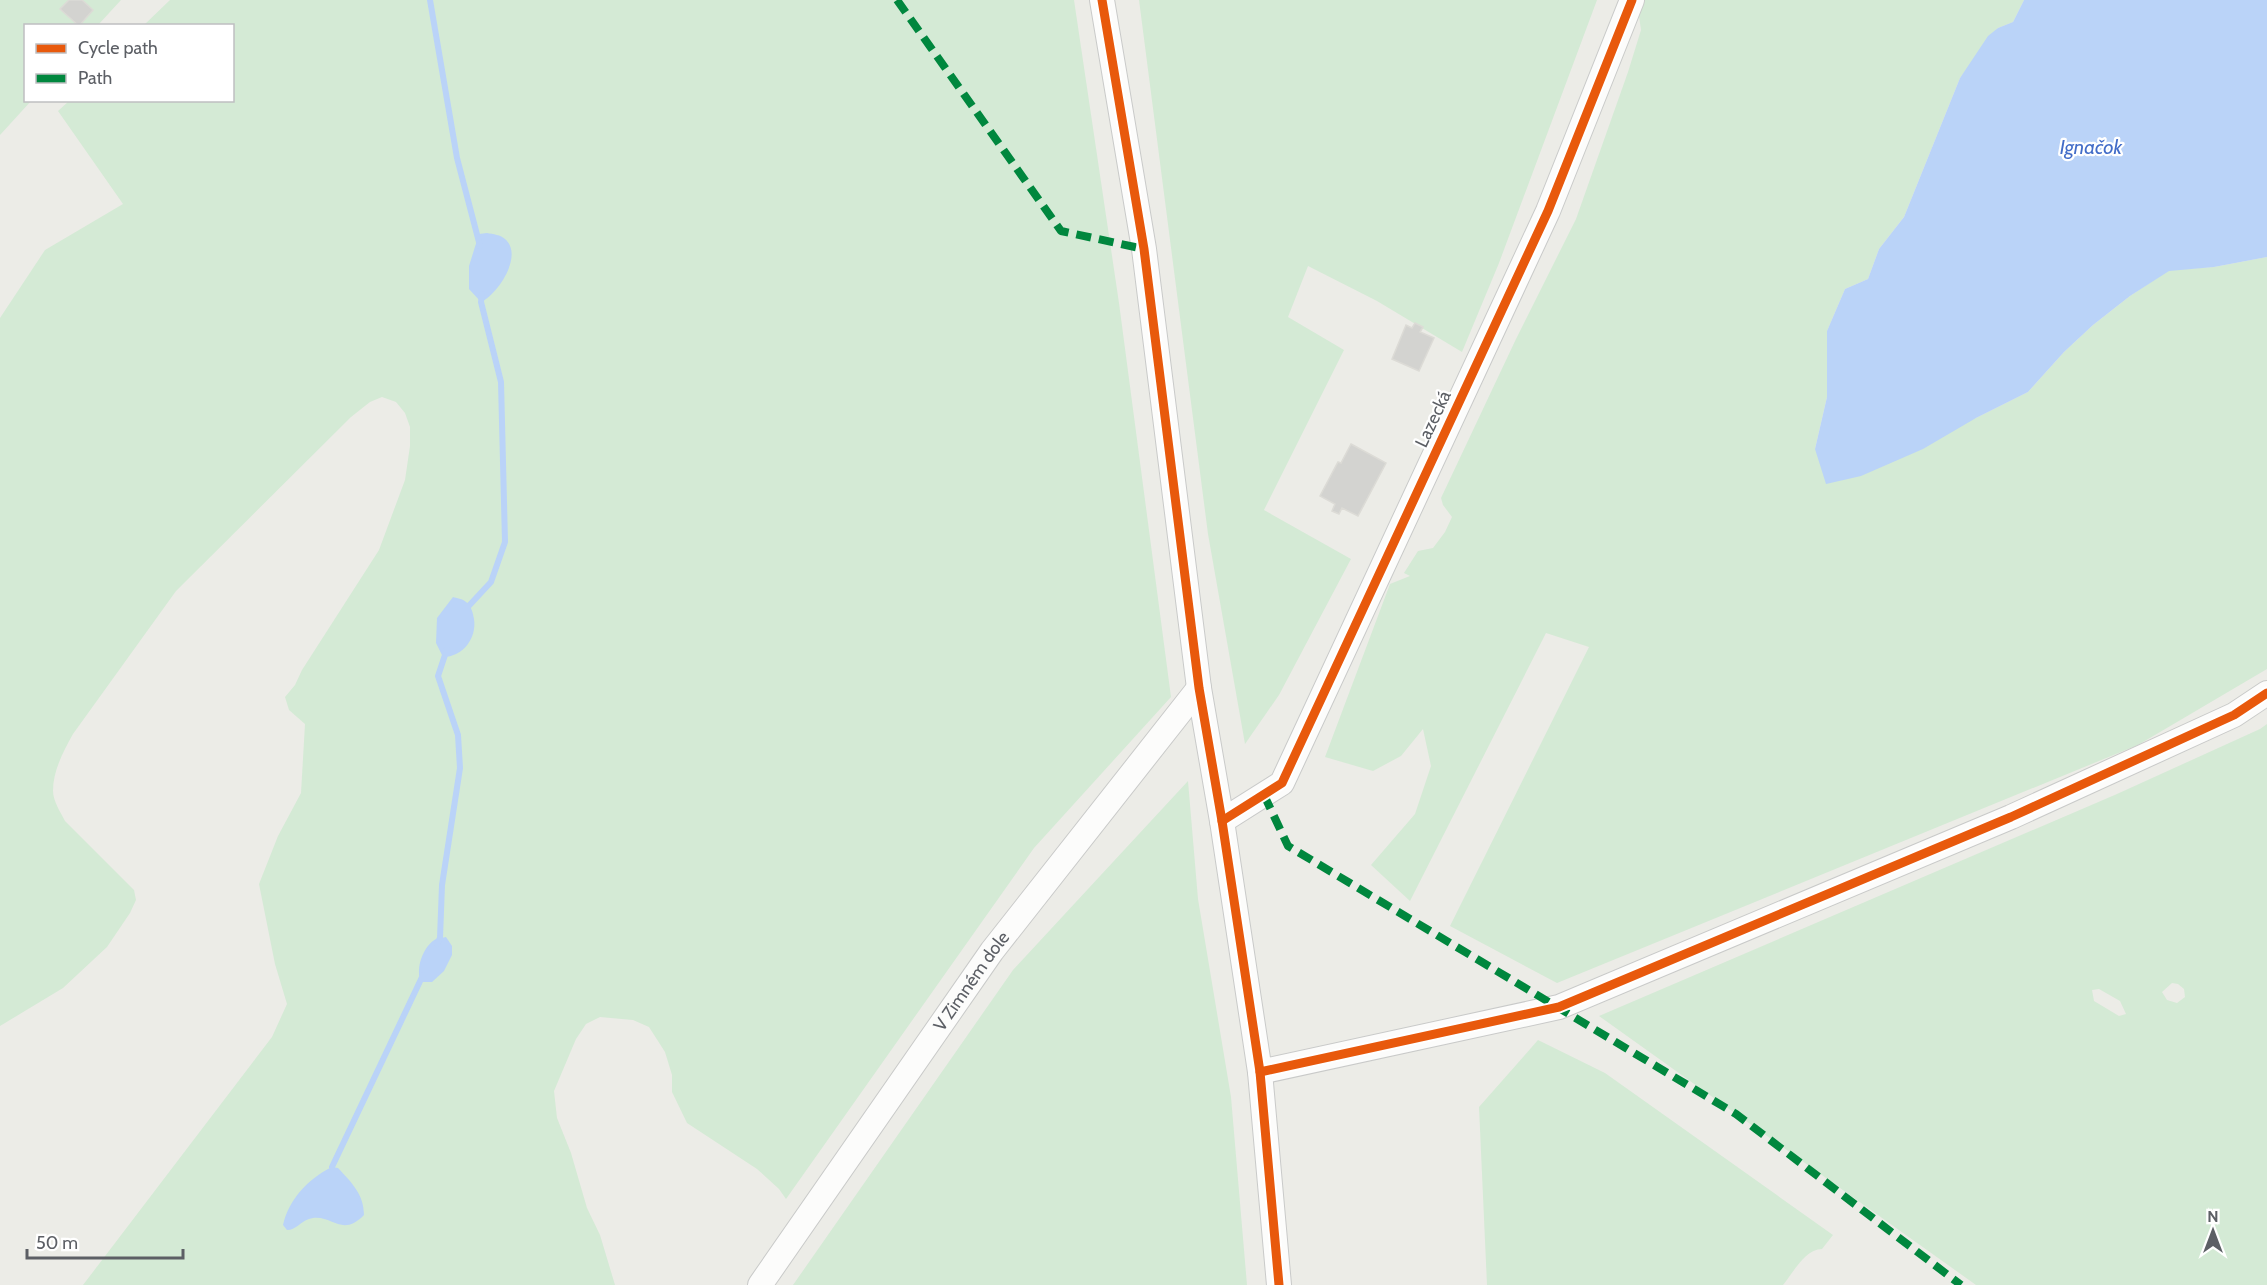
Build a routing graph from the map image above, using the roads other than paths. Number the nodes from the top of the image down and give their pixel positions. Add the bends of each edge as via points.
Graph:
1 (1102, 0) edge
2 (1632, 0) edge
3 (1199, 688) junction
4 (2267, 693) edge
5 (1222, 821) junction
6 (1260, 1072) junction
7 (759, 1285) edge
8 (1279, 1285) edge

1 - 3 street via 1143,249
2 - 5 street, Lazecká via 1548,211 1282,783
3 - 5 street
3 - 7 street, V Zimném dole via 992,951
4 - 6 street via 2234,715 2011,817 1559,1007
5 - 6 street
6 - 8 street

